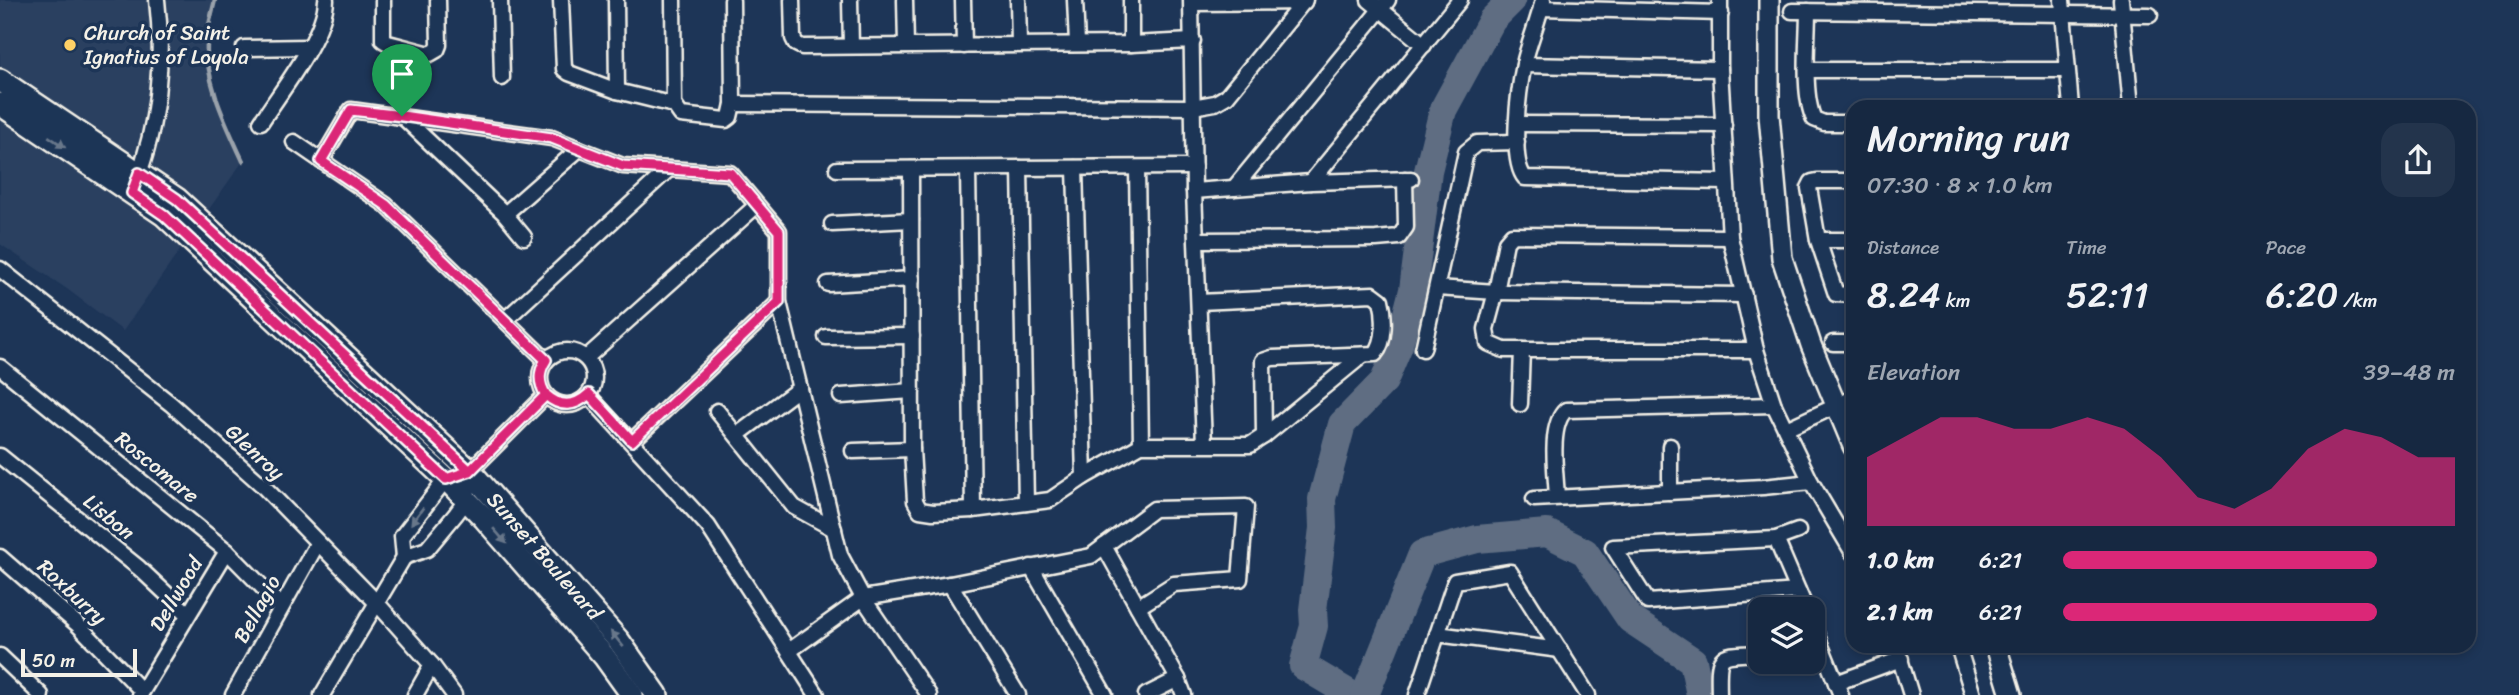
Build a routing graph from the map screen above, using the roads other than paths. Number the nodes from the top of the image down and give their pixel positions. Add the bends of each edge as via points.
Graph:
1 (157, 0) edge
2 (326, 0) edge
3 (383, 0) edge
4 (438, 0) edge
5 (500, 0) edge
6 (561, 0) edge
7 (616, 0) edge
8 (673, 0) edge
9 (732, 0) edge
10 (792, 0) edge
11 (850, 0) edge
12 (905, 0) edge
13 (963, 0) edge
14 (1018, 0) edge
15 (1076, 0) edge
16 (1131, 0) edge
17 (1460, 0) edge
18 (1769, 0) edge
19 (1191, 1) edge
20 (1305, 1) edge
21 (1379, 3) edge
22 (1542, 4) edge
23 (1721, 7) edge
24 (2062, 7) edge
25 (2121, 7) edge
26 (1792, 11) dead end
27 (1808, 11) junction
28 (2150, 15) dead end
29 (1193, 41) junction
30 (1077, 43) junction
31 (1019, 44) junction
32 (1131, 44) junction
33 (1424, 45) junction
34 (851, 46) junction
35 (906, 46) junction
36 (964, 46) junction
37 (309, 47) junction
38 (244, 48) dead end
39 (1524, 65) junction
40 (1720, 69) junction
41 (1807, 69) junction
42 (2067, 70) junction
43 (502, 78) dead end
44 (0, 80) edge
45 (617, 92) junction
46 (2070, 100) edge
47 (2130, 100) edge
48 (0, 104) edge
49 (733, 104) junction
50 (674, 105) junction
51 (1193, 107) junction
52 (402, 116) junction
53 (261, 121) dead end
54 (1846, 123) edge
55 (1517, 124) junction
56 (1724, 125) junction
57 (294, 142) dead end
58 (1517, 142) junction
59 (579, 149) junction
60 (321, 161) junction
61 (1194, 167) junction
62 (1020, 168) junction
63 (1075, 168) junction
64 (1137, 168) junction
65 (669, 169) junction
66 (837, 169) dead end
67 (911, 169) junction
68 (968, 169) junction
69 (1846, 181) edge
70 (1311, 182) junction
71 (1725, 182) junction
72 (136, 183) junction
73 (1234, 188) junction
74 (1195, 191) junction
75 (756, 206) junction
76 (505, 215) junction
77 (911, 220) junction
78 (832, 224) dead end
79 (524, 237) dead end
80 (1730, 237) junction
81 (1197, 240) junction
82 (1818, 240) junction
83 (1846, 240) edge
84 (1, 271) edge
85 (912, 279) junction
86 (828, 284) dead end
87 (1437, 288) junction
88 (1496, 292) junction
89 (1744, 295) junction
90 (1846, 295) edge
91 (779, 302) junction
92 (1199, 302) junction
93 (505, 320) junction
94 (912, 336) junction
95 (826, 337) dead end
96 (1833, 343) dead end
97 (1846, 343) edge
98 (1423, 349) dead end
99 (1522, 350) junction
100 (1756, 351) junction
101 (1363, 355) junction
102 (586, 358) junction
103 (546, 360) junction
104 (0, 367) edge
105 (800, 388) junction
106 (912, 391) junction
107 (589, 394) junction
108 (546, 395) junction
109 (841, 396) dead end
110 (1845, 403) edge
111 (1520, 404) dead end
112 (1774, 405) junction
113 (717, 411) dead end
114 (1786, 429) junction
115 (737, 435) junction
116 (1264, 436) junction
117 (632, 441) junction
118 (1204, 444) junction
119 (1141, 445) junction
120 (1670, 446) dead end
121 (912, 449) junction
122 (853, 451) dead end
123 (0, 456) edge
124 (470, 471) junction
125 (1084, 477) junction
126 (446, 479) junction
127 (1811, 482) junction
128 (1670, 492) junction
129 (1557, 497) junction
130 (467, 499) junction
131 (1534, 499) dead end
132 (1026, 503) junction
133 (973, 510) junction
134 (834, 529) junction
135 (1798, 531) dead end
136 (1776, 539) junction
137 (1846, 541) edge
138 (317, 544) junction
139 (1104, 546) junction
140 (227, 551) junction
141 (0, 557) edge
142 (404, 557) junction
143 (1031, 568) junction
144 (950, 584) junction
145 (1798, 591) junction
146 (1801, 597) edge
147 (863, 598) junction
148 (376, 602) junction
149 (281, 606) junction
150 (1138, 607) junction
151 (188, 614) junction
152 (1437, 634) junction
153 (1560, 650) junction
154 (789, 651) junction
155 (1748, 653) edge
156 (1899, 653) edge
157 (1960, 653) edge
158 (1998, 653) edge
159 (0, 656) edge
160 (1825, 664) edge
161 (432, 665) junction
162 (1178, 679) junction
163 (1838, 689) edge
164 (141, 693) edge
165 (41, 695) edge
166 (233, 695) edge
167 (322, 695) edge
168 (415, 695) edge
169 (454, 695) edge
170 (632, 695) edge
171 (657, 695) edge
172 (817, 695) edge
173 (929, 695) edge
174 (1018, 695) edge
175 (1105, 695) edge
176 (1146, 695) edge
177 (1184, 695) edge
178 (1417, 695) edge
179 (1588, 695) edge
180 (1719, 695) edge
181 (1911, 695) edge
182 (1973, 695) edge
183 (2011, 695) edge

1 - 72 street via 158,75 152,127
2 - 37 street via 326,15
3 - 4 street via 383,40 430,54 439,45
5 - 43 street
6 - 45 street via 564,69
7 - 45 street
8 - 50 street
9 - 49 street
10 - 34 street via 796,44
11 - 34 street
12 - 35 street
13 - 36 street
14 - 31 street
15 - 30 street
16 - 32 street
17 - 33 street
18 - 110 street via 1769,115 1782,258 1811,345
19 - 20 street
19 - 29 street
20 - 51 street via 1227,96
21 - 33 street
21 - 73 street
22 - 23 street
22 - 39 street
23 - 40 street
24 - 25 street
24 - 27 street
24 - 42 street
25 - 28 street
25 - 47 street
26 - 27 street
27 - 41 street
29 - 32 street
29 - 51 street
30 - 31 street
30 - 32 street
31 - 36 street
33 - 70 street
34 - 35 street
35 - 36 street
37 - 38 street
37 - 53 street
39 - 40 street
39 - 55 street
40 - 56 street
41 - 42 street
41 - 54 street via 1814,120
42 - 46 street
44 - 72 main road, Sunset Boulevard
45 - 50 street
48 -> 72 main road, Sunset Boulevard
49 - 50 street via 726,120 681,115
49 - 51 street
51 - 61 street
52 - 59 street via 552,138
52 - 60 street via 351,110
52 - 76 street
55 - 56 street
55 - 58 street
56 - 71 street
57 - 60 street
58 - 71 street via 1519,172 1525,178
58 - 87 street via 1477,143 1466,152
59 - 65 street via 623,166
59 - 76 street
60 - 93 street via 386,205
61 - 64 street
61 - 74 street
62 - 63 street
62 - 68 street
62 - 132 street
63 - 64 street
63 - 125 street
64 - 119 street
65 - 75 street via 730,173
65 - 93 street
66 - 67 street
67 - 68 street
67 - 77 street
68 - 133 street
69 - 82 street via 1812,182 1809,188
70 - 73 street
70 - 81 street via 1408,179 1406,227 1399,237 1376,239
71 - 80 street
72 - 124 main road, Sunset Boulevard via 177,199
72 - 126 main road, Sunset Boulevard via 164,215
73 - 74 street
74 - 81 street
75 - 91 street via 779,231
75 - 102 street
76 - 79 street
77 - 78 street
77 - 85 street
80 - 88 street via 1514,234 1506,242
80 - 89 street
81 - 92 street
82 - 83 street
82 - 90 street via 1836,295
84 - 138 street, Glenroy via 171,404 262,485
85 - 86 street
85 - 94 street
87 - 88 street
87 - 98 street
88 - 89 street
88 - 99 street via 1487,341 1502,350
89 - 100 street
91 - 105 street
91 - 117 street
92 - 101 street via 1373,295 1381,300 1384,311 1380,348 1375,354
92 - 118 street
93 - 103 street
94 - 95 street
94 - 106 street
96 - 97 street
99 - 100 street
99 - 111 street
100 - 112 street
101 - 116 street
101 - 116 street via 1263,361
102 - 103 street via 561,351
102 - 107 street via 594,372
103 - 108 street via 540,374
104 - 140 street, Roscomare
105 - 115 street
105 - 134 street
106 - 109 street
106 - 121 street
107 - 108 street via 568,405
107 - 117 street
108 - 124 street
110 - 114 street
112 - 114 street
112 - 129 street via 1566,410 1559,416 1555,433
113 - 115 street
114 - 127 street
115 - 134 street via 794,507
116 - 118 street via 1250,445
117 - 154 street via 708,526
118 - 119 street
119 - 125 street
120 - 128 street
121 - 122 street
121 - 133 street via 915,501 920,510
123 - 151 street, Lisbon via 139,568
124 - 126 street
124 - 130 street
171 -> 124 main road, Sunset Boulevard via 619,640
125 - 132 street via 1050,500
126 - 130 main road, Sunset Boulevard
126 -> 142 street via 402,536
127 - 128 street
127 - 137 street
128 - 129 street
129 - 131 street
130 - 142 street via 427,549
130 -> 170 main road, Sunset Boulevard via 604,656
132 - 133 street
134 - 147 street via 841,555
135 - 136 street
136 - 145 street
136 - 145 street via 1613,547 1648,602
138 - 148 street, Glenroy
138 - 149 street, Bellagio
139 - 143 street via 1091,556
139 - 150 street
139 - 150 street via 1154,509 1246,507 1240,579 1174,584
140 - 149 street, Roscomare
140 - 151 street, Dellwood
141 - 164 street, Roxburry via 77,624
142 - 148 street
143 - 144 street
143 - 175 street
144 - 147 street
144 - 174 street
145 - 146 street
147 - 154 street
147 - 173 street
148 - 161 street, Glenroy
148 - 167 street
149 - 166 street, Bellagio
150 - 162 street
151 - 164 street, Dellwood
152 - 153 street
152 - 153 street via 1455,582 1510,572
152 - 178 street
153 - 179 street
154 - 172 street
155 - 180 street via 1721,658
156 - 163 street
156 - 181 street
157 - 182 street
158 - 183 street
159 - 165 street
160 - 163 street
161 - 168 street
161 - 169 street, Glenroy
162 - 176 street
162 - 177 street

